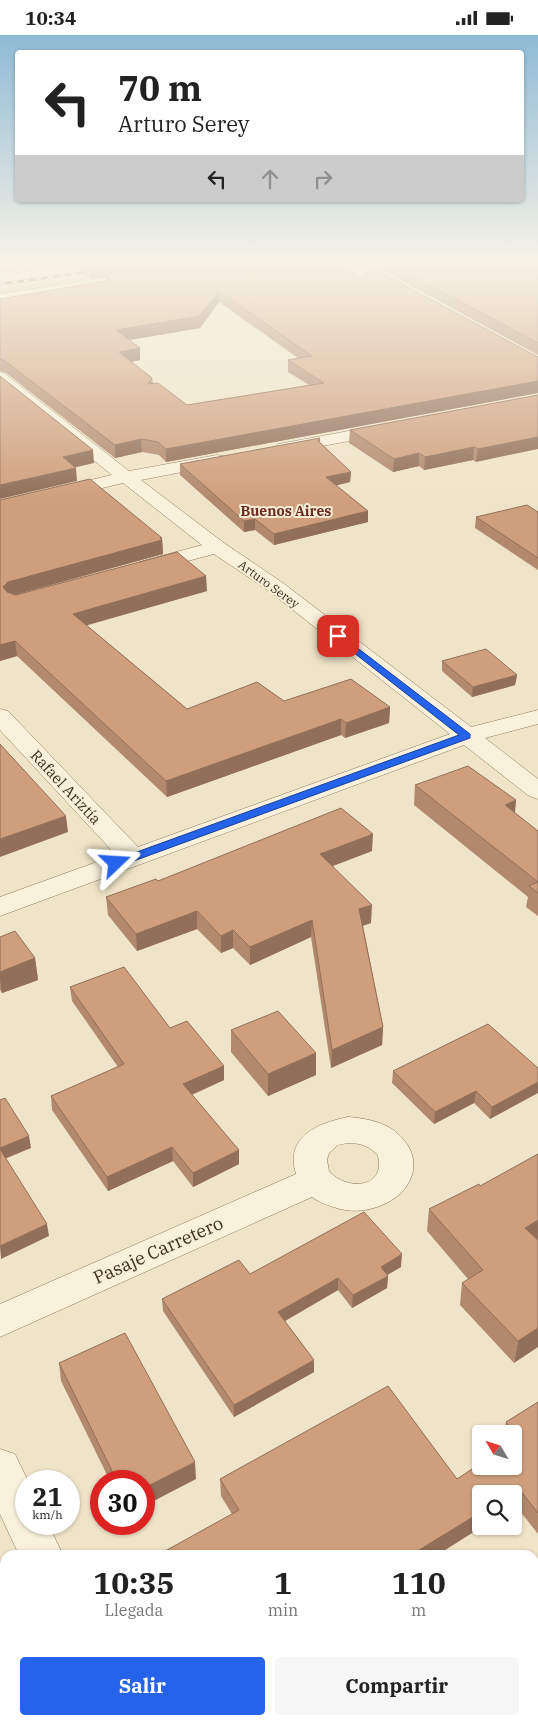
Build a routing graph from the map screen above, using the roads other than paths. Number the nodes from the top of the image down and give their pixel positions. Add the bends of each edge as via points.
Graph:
1 (0, 377) edge
2 (401, 426) edge
3 (263, 451) edge
4 (234, 457) edge
5 (126, 477) junction
6 (0, 507) edge
7 (217, 547) junction
8 (127, 572) edge
9 (0, 716) edge
10 (538, 717) edge
11 (466, 736) junction
12 (538, 791) edge
13 (133, 857) junction
14 (0, 907) edge
15 (315, 1180) dead end
16 (0, 1321) edge
17 (0, 1468) edge
18 (15, 1500) edge
19 (31, 1535) edge
20 (39, 1550) edge

1 - 5 street, Arturo Serey
2 - 3 street
4 - 5 street
5 - 6 street
5 - 7 street, Arturo Serey
7 - 8 street
7 - 11 street, Arturo Serey via 276,587
9 - 13 street, Rafael Ariztía
10 - 11 street
11 - 12 street, Arturo Serey
11 - 13 street
13 - 14 street
15 - 16 street, Pasaje Carretero
17 - 18 street
19 - 20 street

